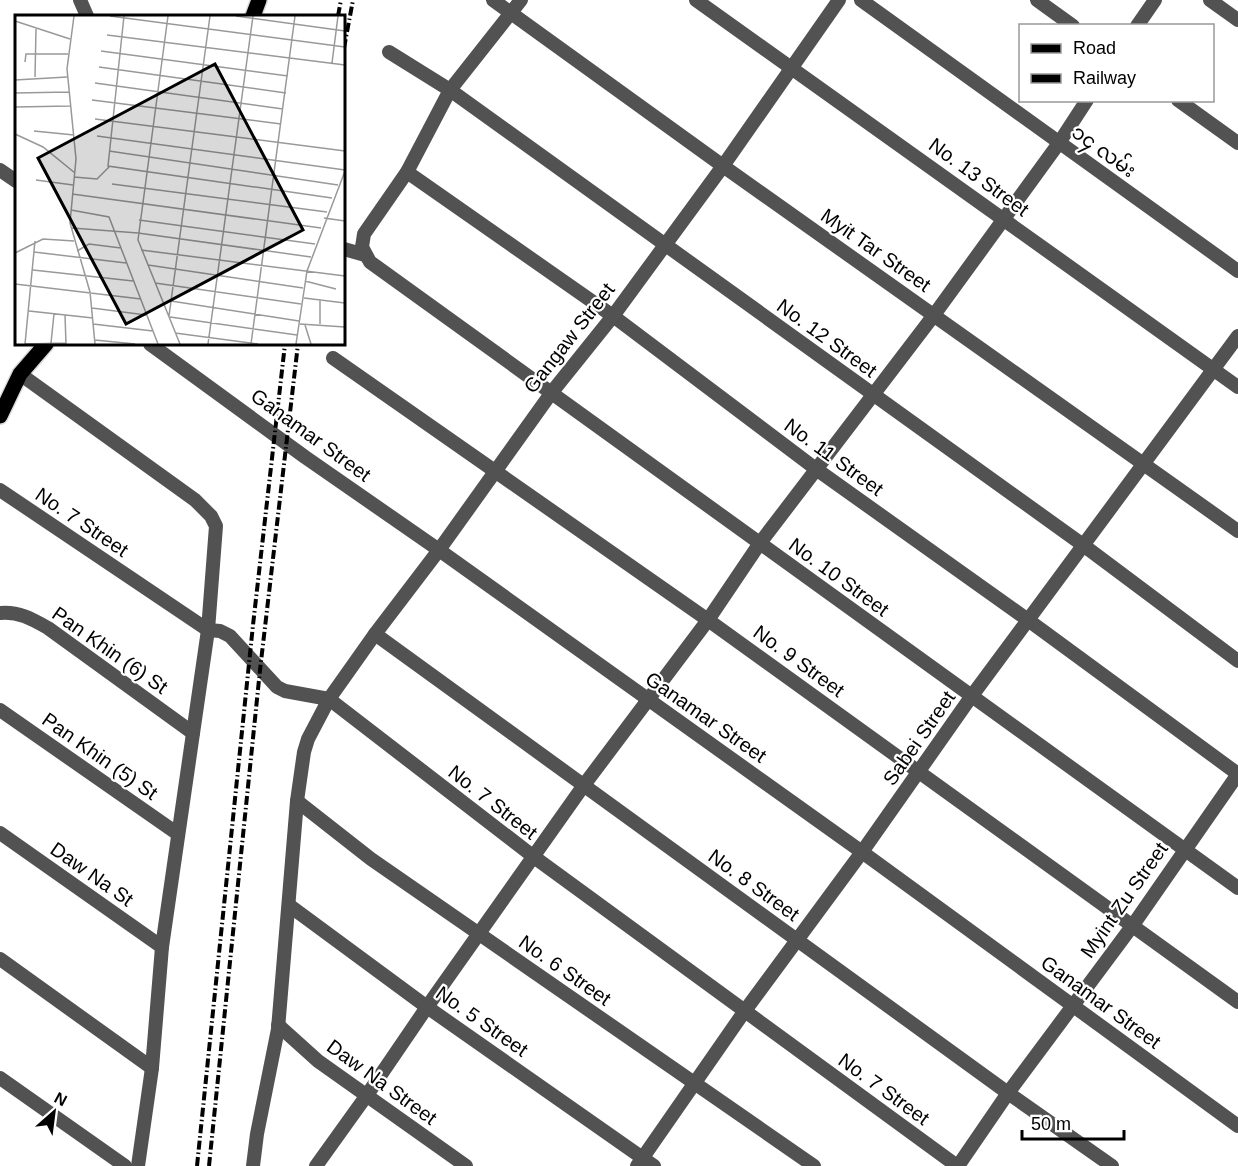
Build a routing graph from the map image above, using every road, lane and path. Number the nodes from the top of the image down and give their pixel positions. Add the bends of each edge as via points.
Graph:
1 (80, 0) edge
2 (259, 0) edge
3 (493, 0) edge
4 (521, 0) edge
5 (696, 0) edge
6 (839, 0) edge
7 (861, 0) edge
8 (1037, 0) edge
9 (1155, 0) edge
10 (1210, 0) edge
11 (512, 13) junction
12 (87, 15) edge
13 (253, 15) edge
14 (1238, 20) edge
15 (1070, 24) edge
16 (1138, 24) edge
17 (389, 52) dead end
18 (791, 67) junction
19 (450, 90) junction
20 (1086, 102) edge
21 (1181, 102) edge
22 (1059, 142) junction
23 (1238, 143) edge
24 (723, 166) junction
25 (0, 170) edge
26 (407, 172) junction
27 (15, 181) edge
28 (1004, 219) junction
29 (665, 246) junction
30 (345, 249) edge
31 (365, 255) junction
32 (1238, 271) edge
33 (934, 315) junction
34 (613, 316) junction
35 (1238, 336) edge
36 (45, 345) edge
37 (151, 345) edge
38 (333, 358) dead end
39 (1214, 370) junction
40 (20, 374) junction
41 (1238, 387) edge
42 (552, 392) junction
43 (873, 395) junction
44 (0, 416) edge
45 (1144, 465) junction
46 (816, 469) junction
47 (494, 471) junction
48 (0, 490) edge
49 (1238, 531) edge
50 (760, 543) junction
51 (1083, 545) junction
52 (439, 550) junction
53 (0, 613) edge
54 (708, 620) junction
55 (1028, 620) junction
56 (208, 630) junction
57 (375, 634) junction
58 (1238, 661) edge
59 (971, 697) junction
60 (329, 699) junction
61 (648, 700) junction
62 (0, 710) edge
63 (193, 733) junction
64 (919, 772) junction
65 (1238, 774) edge
66 (584, 785) junction
67 (297, 801) junction
68 (0, 833) edge
69 (178, 834) junction
70 (1185, 849) junction
71 (862, 852) junction
72 (534, 857) junction
73 (1238, 888) edge
74 (290, 906) junction
75 (1133, 925) junction
76 (480, 933) junction
77 (798, 941) junction
78 (162, 947) junction
79 (0, 959) edge
80 (1238, 1002) edge
81 (1073, 1006) junction
82 (427, 1007) junction
83 (744, 1012) junction
84 (278, 1025) junction
85 (152, 1068) junction
86 (0, 1078) edge
87 (694, 1084) junction
88 (1008, 1093) junction
89 (367, 1095) junction
90 (1238, 1126) edge
91 (644, 1163) edge
92 (125, 1166) edge
93 (138, 1166) edge
94 (253, 1166) edge
95 (316, 1166) edge
96 (466, 1166) edge
97 (814, 1166) edge
98 (958, 1166) edge
99 (1112, 1166) edge

1 - 12 street
2 - 13 main road
3 - 11 street, Myit Tar Street
4 - 11 street
5 - 18 street, No. 13 Street
6 - 18 street, Gangaw Street
7 - 22 street, ၁၄ လမ်း
8 - 15 street
9 - 16 street
10 - 14 street
11 - 19 street
11 - 24 street, Myit Tar Street
17 - 19 street, No. 12 Street
18 - 24 street, Gangaw Street
18 - 28 street, No. 13 Street
19 - 26 street
19 - 29 street, No. 12 Street
20 - 22 street
21 - 23 street
22 - 28 street
22 - 32 street, ၁၄ လမ်း
24 - 29 street, Gangaw Street
24 - 33 street, Myit Tar Street
25 - 27 street
26 - 31 street via 364,234
26 - 34 street, No. 11 Street
28 - 33 street
28 - 39 street, No. 13 Street
29 - 34 street, Gangaw Street
29 - 43 street, No. 12 Street
30 - 31 street
31 - 42 street, No. 10 Street
33 - 43 street
33 - 45 street, Myit Tar Street
34 - 42 street, Gangaw Street
34 - 46 street, No. 11 Street
35 - 39 street, Sabei Street
36 - 40 main road
37 - 52 street, Ganamar Street
38 - 47 street, No. 9 Street
39 - 41 street, No. 13 Street
39 - 45 street, Sabei Street
40 - 44 main road
40 - 56 street via 195,500 211,516 216,526
42 - 47 street, Gangaw Street
42 - 50 street, No. 10 Street
43 - 46 street
43 - 51 street, No. 12 Street
45 - 49 street, Myit Tar Street
45 - 51 street, Sabei Street
46 - 50 street
46 - 55 street, No. 11 Street
47 - 52 street, Gangaw Street
47 - 54 street, No. 9 Street
48 - 56 street, No. 7 Street
50 - 54 street
50 - 59 street, No. 10 Street
51 - 55 street, Sabei Street
51 - 58 street, No. 12 Street
52 - 57 street, Gangaw Street
52 - 61 street, Ganamar Street
53 - 63 street, Pan Khin (6) St via 28,617 48,628
54 - 61 street
54 - 64 street, No. 9 Street
55 - 59 street, Sabei Street
55 - 65 street, No. 11 Street
56 - 60 street, No. 7 Street via 230,636 277,687
56 - 63 street
57 - 60 street, Gangaw Street
57 - 66 street, No. 8 Street
59 - 64 street, Sabei Street
59 - 70 street, No. 10 Street
60 - 67 street, Gangaw Street via 303,752
60 - 72 street, No. 7 Street
61 - 66 street
61 - 71 street, Ganamar Street
62 - 69 street, Pan Khin (5) St
63 - 69 street
64 - 71 street, Sabei Street
64 - 75 street, No. 9 Street
65 - 70 street, Myint Zu Street
66 - 72 street
66 - 77 street, No. 8 Street
67 - 74 street, Gangaw Street
67 - 76 street, No. 6 Street via 371,859
68 - 78 street, Daw Na St
69 - 78 street
70 - 73 street, No. 10 Street
70 - 75 street, Myint Zu Street
71 - 77 street, Sabei Street
71 - 81 street, Ganamar Street
72 - 76 street
72 - 83 street, No. 7 Street
74 - 82 street, No. 5 Street
74 - 84 street, Gangaw Street
75 - 80 street, No. 9 Street
75 - 81 street, Myint Zu Street
76 - 82 street
76 - 87 street, No. 6 Street
77 - 83 street, Sabei Street
77 - 88 street, No. 8 Street
78 - 85 street
79 - 85 street
81 - 88 street, Myint Zu Street
81 - 90 street, Ganamar Street
82 - 89 street
82 - 91 street, No. 5 Street
83 - 87 street, Sabei Street
83 - 98 street, No. 7 Street
84 - 89 street, Daw Na Street via 318,1061
84 - 94 street, Gangaw Street
85 - 93 street
86 - 92 street
87 - 91 street, Sabei Street
87 - 97 street, No. 6 Street
88 - 98 street, Myint Zu Street
88 - 99 street, No. 8 Street
89 - 95 street
89 - 96 street, Daw Na Street

